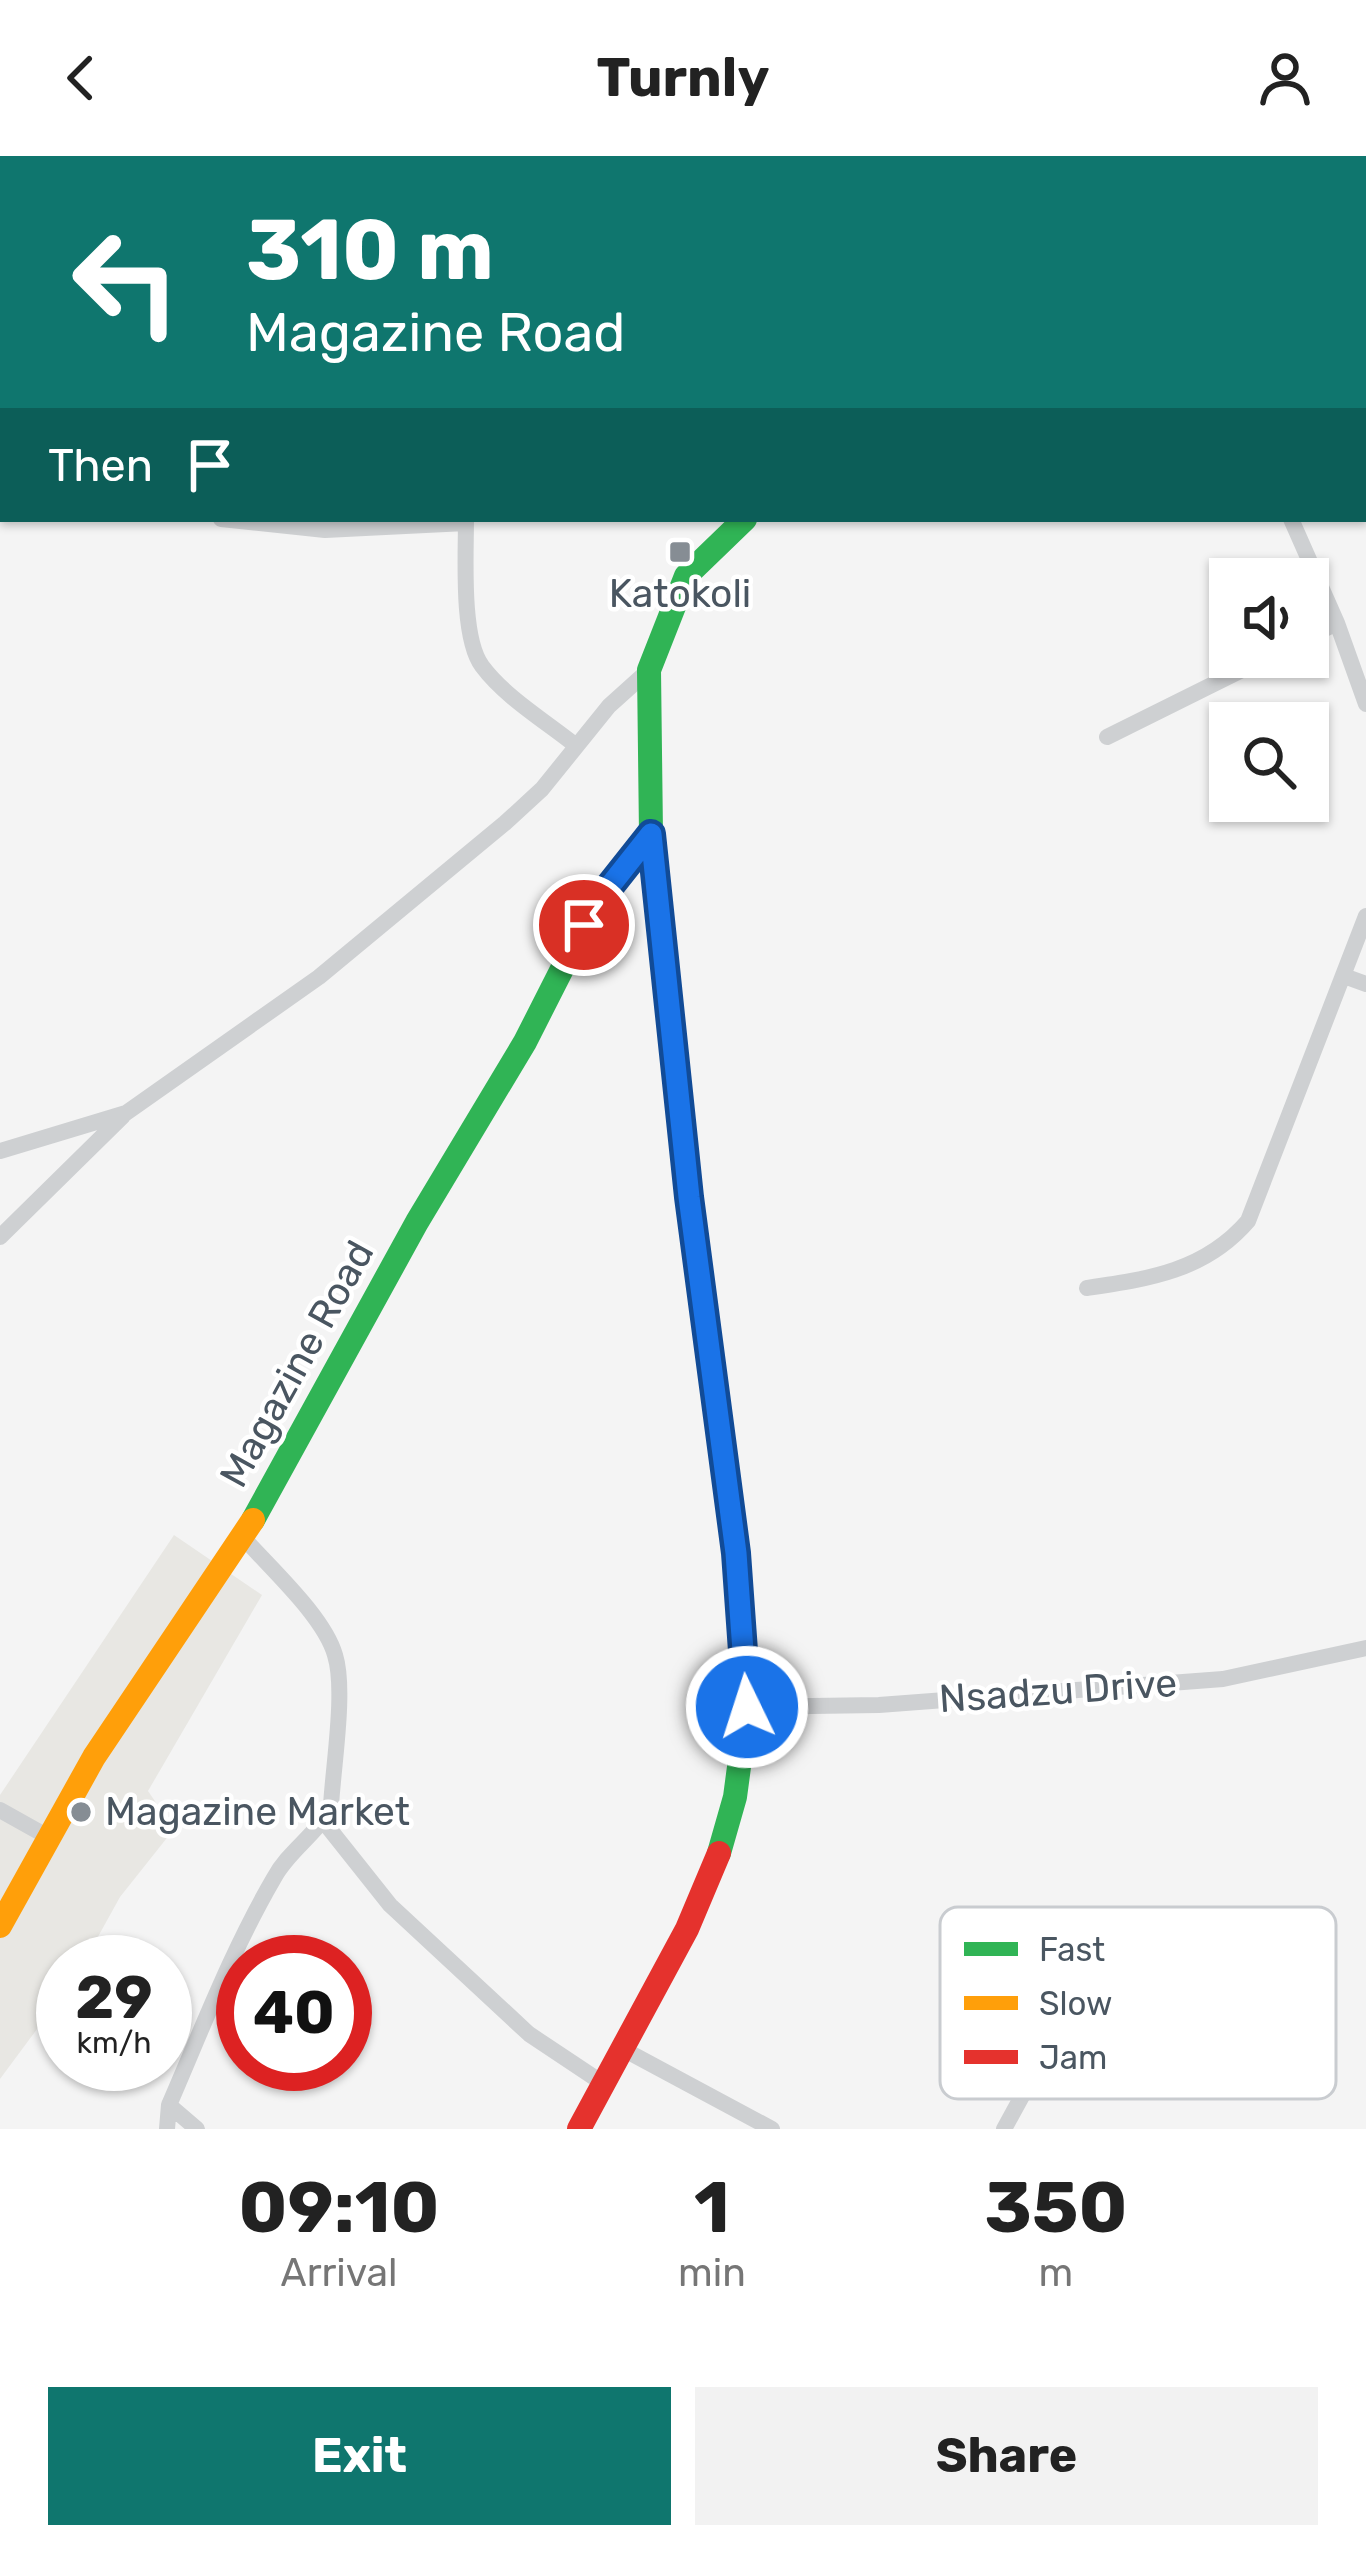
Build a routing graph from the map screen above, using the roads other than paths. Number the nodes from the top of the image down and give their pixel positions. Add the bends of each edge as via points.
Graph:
1 (250, 522) edge
2 (450, 522) edge
3 (466, 522) edge
4 (742, 522) edge
5 (1292, 522) edge
6 (1337, 623) junction
7 (1329, 627) edge
8 (649, 670) junction
9 (1225, 678) edge
10 (1366, 704) edge
11 (1107, 736) dead end
12 (575, 745) junction
13 (651, 834) junction
14 (1366, 916) edge
15 (1344, 976) junction
16 (1366, 984) edge
17 (126, 1113) junction
18 (0, 1151) edge
19 (0, 1237) edge
20 (1087, 1288) dead end
21 (242, 1536) junction
22 (1366, 1648) edge
23 (747, 1707) junction
24 (0, 1810) edge
25 (324, 1822) junction
26 (50, 1838) junction
27 (0, 1926) edge
28 (621, 2048) junction
29 (601, 2083) junction
30 (1020, 2099) edge
31 (169, 2105) junction
32 (167, 2129) edge
33 (197, 2129) edge
34 (579, 2129) edge
35 (772, 2129) edge
36 (1004, 2129) edge

1 - 2 street via 326,530
3 - 12 street via 479,663
4 - 8 street via 686,576
5 - 6 street
6 - 7 street
6 - 10 street
8 - 12 street
8 - 13 street
9 - 11 street
12 - 17 street via 505,823 336,964
13 - 21 street, Magazine Road via 594,906 525,1042
13 - 23 street
14 - 15 street
15 - 16 street
15 - 20 street via 1248,1221 1208,1258 1155,1278
17 - 18 street
17 - 19 street
21 - 25 street via 335,1653 331,1807
21 - 26 street, Magazine Road via 94,1757
22 - 23 street, Nsadzu Drive via 1223,1679
23 - 28 street via 716,1862
24 - 26 street
25 - 29 street via 389,1905 529,2034
25 - 31 street via 268,1887
26 - 27 street, Magazine Road
28 - 29 street
28 - 35 street
29 - 34 street
30 - 36 street
31 - 32 street
31 - 33 street

